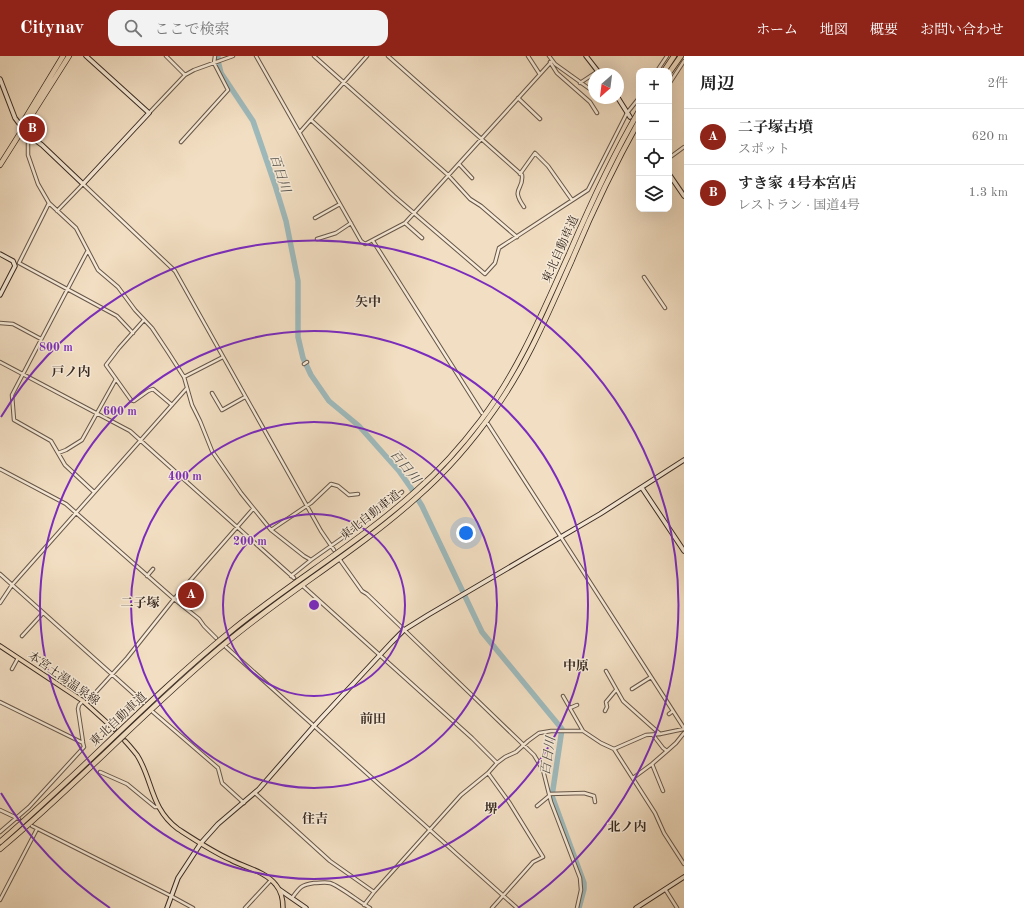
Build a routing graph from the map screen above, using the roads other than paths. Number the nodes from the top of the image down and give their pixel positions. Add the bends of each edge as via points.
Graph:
1 (63, 56) edge
2 (68, 56) edge
3 (86, 56) edge
4 (166, 56) edge
5 (215, 56) edge
6 (233, 56) edge
7 (256, 56) edge
8 (314, 56) edge
9 (367, 56) edge
10 (388, 56) edge
11 (528, 56) edge
12 (549, 56) edge
13 (586, 56) edge
14 (666, 56) edge
15 (674, 56) edge
16 (681, 56) edge
17 (551, 61) junction
18 (684, 61) edge
19 (215, 63) junction
20 (595, 68) edge
21 (660, 68) edge
22 (666, 68) edge
23 (672, 69) edge
24 (540, 73) junction
25 (185, 75) junction
26 (0, 79) edge
27 (588, 79) edge
28 (672, 79) edge
29 (344, 83) junction
30 (580, 83) junction
31 (588, 88) edge
32 (2, 89) edge
33 (518, 98) junction
34 (636, 102) edge
35 (621, 104) edge
36 (149, 113) junction
37 (627, 113) junction
38 (597, 114) dead end
39 (636, 117) edge
40 (630, 118) dead end
41 (540, 119) dead end
42 (311, 120) junction
43 (636, 126) edge
44 (22, 127) junction
45 (300, 132) junction
46 (30, 137) junction
47 (481, 139) junction
48 (181, 142) dead end
49 (684, 148) edge
50 (672, 156) edge
51 (0, 159) edge
52 (459, 164) junction
53 (0, 165) edge
54 (520, 174) junction
55 (448, 176) junction
56 (670, 176) edge
57 (472, 178) dead end
58 (83, 184) junction
59 (684, 196) edge
60 (572, 200) junction
61 (49, 203) junction
62 (340, 204) junction
63 (524, 207) dead end
64 (57, 211) junction
65 (415, 213) junction
66 (315, 218) dead end
67 (351, 223) junction
68 (405, 223) junction
69 (517, 237) junction
70 (422, 238) dead end
71 (317, 239) dead end
72 (373, 241) junction
73 (87, 252) junction
74 (0, 254) edge
75 (17, 263) junction
76 (644, 277) dead end
77 (68, 289) junction
78 (0, 295) edge
79 (665, 308) dead end
80 (144, 320) junction
81 (0, 323) edge
82 (133, 333) junction
83 (41, 339) junction
84 (223, 357) junction
85 (0, 362) edge
86 (22, 374) junction
87 (184, 378) junction
88 (116, 379) junction
89 (188, 388) junction
90 (212, 393) dead end
91 (246, 397) junction
92 (172, 405) junction
93 (482, 413) dead end
94 (97, 414) junction
95 (488, 424) dead end
96 (140, 441) junction
97 (58, 453) junction
98 (684, 460) edge
99 (0, 469) edge
100 (642, 488) junction
101 (94, 492) junction
102 (402, 492) dead end
103 (358, 494) dead end
104 (417, 494) junction
105 (409, 501) junction
106 (307, 506) junction
107 (253, 509) junction
108 (76, 513) junction
109 (236, 526) junction
110 (271, 530) junction
111 (561, 537) junction
112 (330, 546) junction
113 (683, 548) edge
114 (334, 550) dead end
115 (311, 560) junction
116 (340, 560) dead end
117 (153, 569) dead end
118 (0, 574) edge
119 (147, 576) junction
120 (12, 584) junction
121 (304, 587) dead end
122 (174, 599) junction
123 (0, 603) edge
124 (43, 613) junction
125 (404, 630) junction
126 (22, 636) dead end
127 (216, 638) dead end
128 (0, 646) edge
129 (226, 647) dead end
130 (379, 655) junction
131 (19, 658) junction
132 (12, 669) dead end
133 (606, 672) dead end
134 (112, 674) junction
135 (651, 677) junction
136 (632, 689) dead end
137 (616, 690) junction
138 (563, 696) dead end
139 (0, 702) edge
140 (85, 702) junction
141 (144, 702) dead end
142 (577, 705) dead end
143 (570, 708) junction
144 (605, 711) dead end
145 (673, 711) junction
146 (153, 712) dead end
147 (669, 714) dead end
148 (314, 726) junction
149 (684, 728) edge
150 (114, 729) tunnel mouth
151 (583, 730) junction
152 (684, 733) edge
153 (652, 734) junction
154 (660, 734) junction
155 (125, 740) tunnel mouth
156 (83, 743) junction
157 (524, 746) junction
158 (614, 749) junction
159 (667, 751) junction
160 (497, 763) junction
161 (652, 764) junction
162 (100, 772) dead end
163 (488, 773) junction
164 (633, 778) junction
165 (663, 791) dead end
166 (255, 793) junction
167 (551, 794) junction
168 (595, 802) dead end
169 (244, 803) junction
170 (537, 806) dead end
171 (159, 807) junction
172 (0, 810) edge
173 (18, 819) junction
174 (32, 826) dead end
175 (37, 828) junction
176 (430, 830) junction
177 (0, 832) edge
178 (0, 842) edge
179 (201, 843) junction
180 (0, 849) edge
181 (684, 864) edge
182 (684, 877) edge
183 (271, 880) junction
184 (665, 889) junction
185 (280, 890) junction
186 (374, 892) junction
187 (171, 896) junction
188 (503, 896) junction
189 (292, 898) junction
190 (0, 900) edge
191 (364, 905) junction
192 (167, 908) edge
193 (193, 908) edge
194 (245, 908) edge
195 (283, 908) edge
196 (306, 908) edge
197 (370, 908) edge
198 (492, 908) edge
199 (517, 908) edge
200 (577, 908) edge
201 (636, 908) edge
202 (677, 908) edge

1 - 44 highway
2 - 44 highway
3 - 36 street
4 - 25 street
5 - 19 street
6 - 19 street
7 - 45 street
8 - 29 street
9 - 29 street
10 - 47 street
11 - 24 street
12 - 17 street
13 - 20 street
14 - 21 street
15 - 22 highway
16 - 23 highway
17 - 24 street
17 - 30 street
17 - 38 street via 557,73 590,102
18 - 28 street
19 - 25 street
19 - 48 street via 228,90
24 - 33 street
25 - 36 street
26 - 32 street
27 - 30 street
29 - 42 street
29 - 55 street
30 - 31 street
32 - 44 street via 15,118
33 - 41 street
33 - 47 street
34 - 37 street
35 - 37 street
36 - 58 street
37 - 40 street
37 - 60 street via 590,187
39 - 104 highway, 東北自動車道 via 606,172 541,317 508,381 454,454
42 - 45 street
42 - 65 street
43 - 104 highway, 東北自動車道 via 610,174 546,319 512,383 458,457
44 - 46 street
44 - 51 highway
44 - 53 highway
45 - 62 street
46 - 58 street
46 - 61 street via 28,155 38,184
47 - 52 street
47 - 54 street
49 - 50 street
52 - 55 street
52 - 57 street
54 - 60 street via 535,153 548,166
54 - 63 street via 522,180 517,193
55 - 65 street
55 - 69 street via 470,199
56 - 59 street
58 - 64 street
58 - 84 street via 175,271
60 - 69 street
61 - 64 street
61 - 75 street
62 - 66 street
62 - 67 street
64 - 73 street via 76,228
65 - 68 street
65 - 69 street via 484,274 495,263 499,248
67 - 71 street via 336,233
67 - 72 street via 361,241 365,244
68 - 70 street
68 - 72 street
72 - 93 street
73 - 77 street
73 - 80 street via 98,270 118,287
74 - 75 street
75 - 77 street
75 - 78 street
76 - 79 street
77 - 82 street via 117,316
77 - 83 street
80 - 82 street
80 - 87 street via 152,328
81 - 83 street via 13,324
82 - 88 street via 106,363
83 - 86 street
84 - 87 street
84 - 91 street
85 - 86 street
86 - 94 street
86 - 97 street via 12,395 14,420 51,441
87 - 89 street
88 - 92 street via 132,401 154,389
88 - 94 street
89 - 92 street
89 - 107 street via 192,405 212,451
90 - 91 street via 222,410
91 - 106 street
92 - 96 street
94 - 96 street via 130,431
94 - 97 street via 82,440
95 - 111 street
96 - 101 street
96 - 109 street
97 - 101 street via 66,465
98 - 100 street
99 - 108 street via 64,502
100 - 111 street
100 - 113 street
101 - 108 street
102 - 112 street
103 - 106 street via 349,495 331,484
104 - 105 highway, 東北自動車道
105 - 178 highway, 東北自動車道 via 267,603 223,638 175,679
105 - 180 highway, 東北自動車道 via 369,536 227,641
106 - 110 street
106 - 112 street
107 - 109 street
107 - 110 street
108 - 119 street
108 - 120 street
109 - 115 street via 293,577
109 - 122 street
110 - 115 street
111 - 125 street
111 - 135 street
112 - 114 street
112 - 115 street
116 - 125 street via 362,591
117 - 119 street
118 - 120 street
119 - 122 street
120 - 123 street
120 - 124 street
121 - 130 street
122 - 127 street via 199,618
122 - 134 street
124 - 126 street
124 - 134 street
125 - 130 street
125 - 157 street
128 - 131 main road, 本宮土湯温泉線
129 - 148 street
130 - 148 street
130 - 160 street
131 - 132 street
131 - 140 main road, 本宮土湯温泉線
133 - 137 street
134 - 140 street
134 - 141 street
135 - 136 street
135 - 145 street
137 - 144 street via 606,702
137 - 154 street via 623,701
138 - 143 street
139 - 156 street
140 - 150 main road, 本宮土湯温泉線
140 - 156 street via 79,705 78,709
142 - 143 street
143 - 151 street
145 - 147 street
145 - 149 street
146 - 169 street via 218,768 222,783
148 - 166 street
148 - 176 street
149 - 154 street
151 - 157 street via 545,731
151 - 158 street
152 - 159 street
153 - 154 street
153 - 158 street via 640,736
153 - 159 street
155 - 171 main road via 137,755
156 - 173 street via 84,748
157 - 160 street
157 - 167 street via 534,755
158 - 164 street
159 - 161 street
160 - 163 street
161 - 164 street
161 - 165 street
162 - 171 street via 127,784 155,807
163 - 176 street via 461,795
163 - 188 street via 510,802 542,857 533,862
164 - 181 street
166 - 169 street
166 - 186 street via 330,861
167 - 168 street via 587,794 594,796
167 - 170 street
167 - 200 street via 580,878
169 - 179 street via 218,824
171 - 179 main road via 173,825
172 - 173 street
173 - 177 street
174 - 175 street
175 - 187 street
175 - 190 street
176 - 186 street
176 - 188 street
179 - 183 main road
179 - 187 street via 178,878
182 - 184 street
183 - 185 main road
183 - 194 street
184 - 201 street
184 - 202 street
185 - 189 street
185 - 195 main road
186 - 191 street
187 - 192 street
187 - 193 street
188 - 198 street
188 - 199 street
189 - 191 street via 303,885 325,882
189 - 196 street
191 - 197 street

